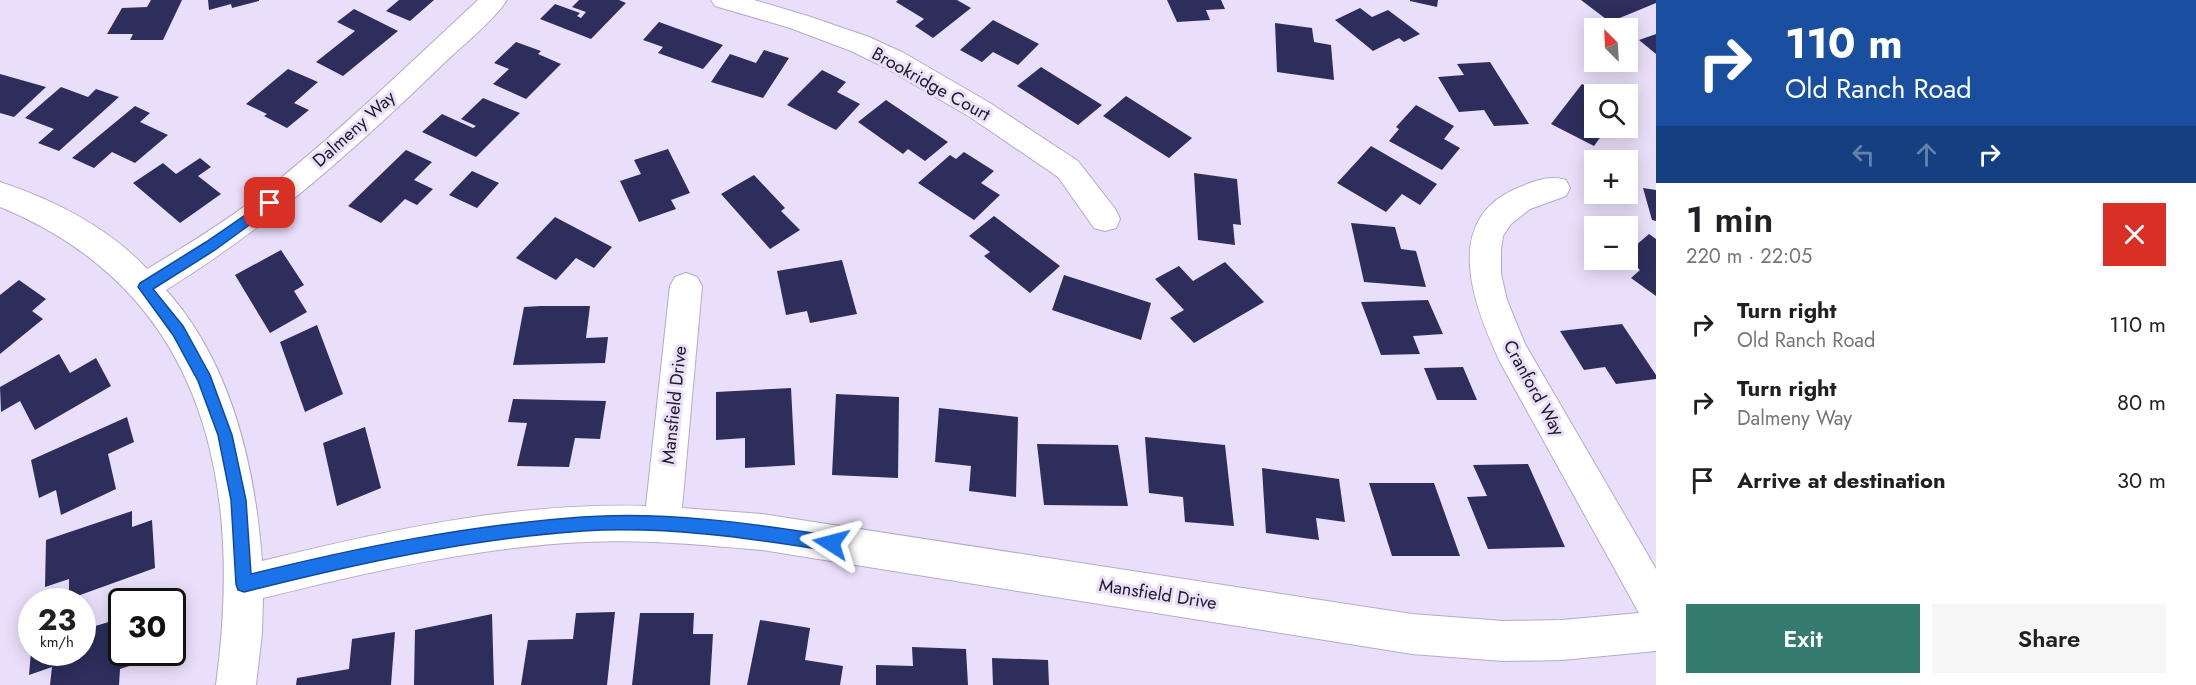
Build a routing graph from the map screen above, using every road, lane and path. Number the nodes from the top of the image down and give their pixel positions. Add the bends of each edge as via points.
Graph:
1 (494, 0) edge
2 (724, 0) edge
3 (1555, 188) dead end
4 (0, 194) edge
5 (1106, 219) dead end
6 (686, 286) dead end
7 (144, 287) junction
8 (662, 524) junction
9 (244, 584) junction
10 (1656, 606) edge
11 (1656, 631) edge
12 (237, 685) edge

1 - 7 street, Dalmeny Way via 270,203 211,246
2 - 5 street, Brookridge Court via 860,44 930,80 1068,169
3 - 10 street, Cranford Way via 1521,199 1497,219 1485,247 1489,294 1508,342
4 - 7 street via 65,223 107,252
6 - 8 street, Mansfield Drive
7 - 9 street via 178,330 200,369 225,435 239,500
8 - 9 street, Mansfield Drive via 584,524 461,537 354,557
8 - 11 street, Mansfield Drive via 762,532 1412,634 1562,640
9 - 12 street

